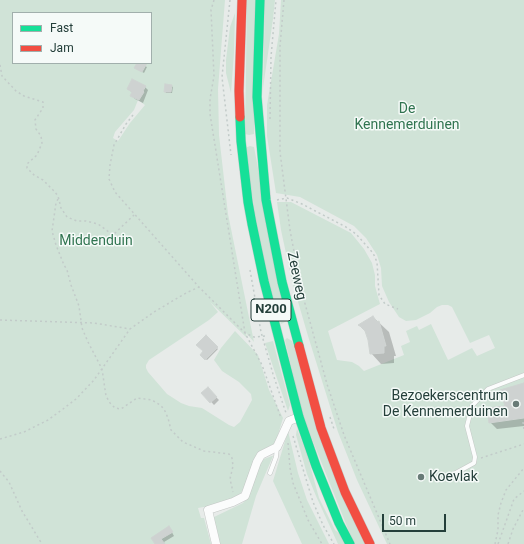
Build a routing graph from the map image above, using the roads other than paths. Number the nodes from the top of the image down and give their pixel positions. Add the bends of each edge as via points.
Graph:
1 (242, 0) edge
2 (260, 0) edge
3 (524, 375) edge
4 (299, 417) junction
5 (277, 447) junction
6 (270, 473) dead end
7 (452, 475) dead end
8 (216, 544) edge
9 (350, 544) edge
10 (370, 544) edge

1 - 4 main road, N200 via 239,91 241,141 248,202 264,281
2 - 10 main road, Zeeweg / N200 via 257,97 262,162 266,200 282,282 321,428 345,492
3 - 7 lane via 488,389 472,406 467,426 475,456 474,463
4 - 5 street via 289,421
4 - 9 main road, N200 via 318,473
5 - 6 lane
5 - 8 street via 261,455 247,494 242,499 208,510

